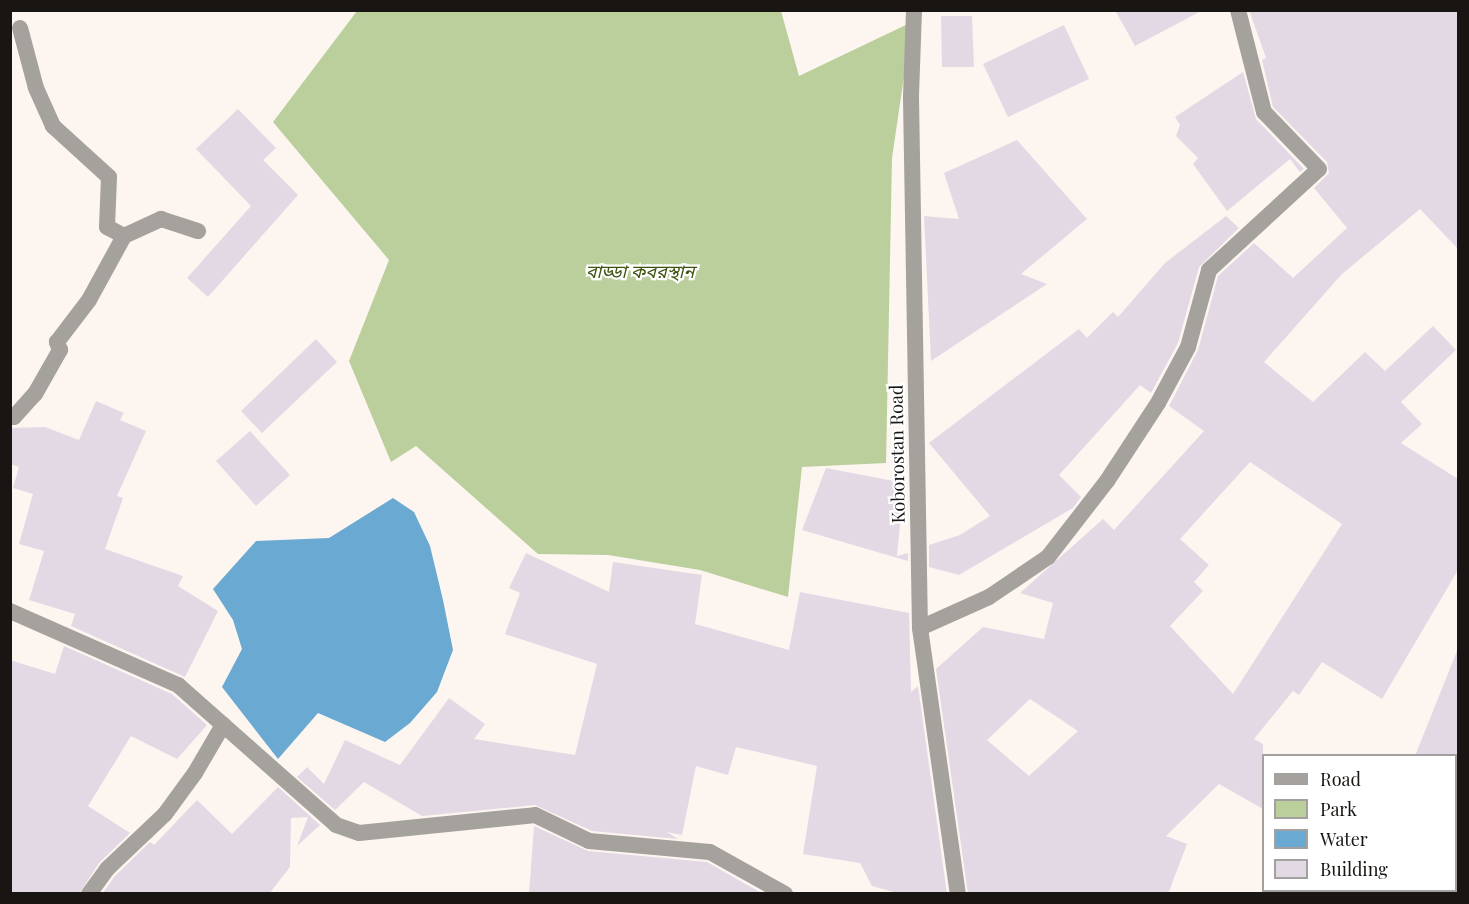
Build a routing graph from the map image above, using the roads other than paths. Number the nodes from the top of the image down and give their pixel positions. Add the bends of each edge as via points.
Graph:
1 (914, 10) edge
2 (1238, 10) edge
3 (20, 28) dead end
4 (198, 231) dead end
5 (124, 236) junction
6 (10, 416) edge
7 (10, 611) edge
8 (920, 628) junction
9 (223, 725) junction
10 (89, 894) edge
11 (785, 894) edge
12 (958, 894) edge

1 - 8 street, Koborostan Road via 911,133
2 - 8 street via 1264,112 1319,169 1209,270 1188,347 1158,403 1107,481 1048,557 989,597
3 - 5 street via 36,88 53,126 109,177 107,227
4 - 5 street via 161,219
5 - 6 street via 89,300 57,342 60,350 35,394 14,417
7 - 9 street via 178,685
8 - 12 street, Koborostan Road
9 - 10 street via 165,814 107,869
9 - 11 street via 336,825 359,833 535,815 589,841 710,852

